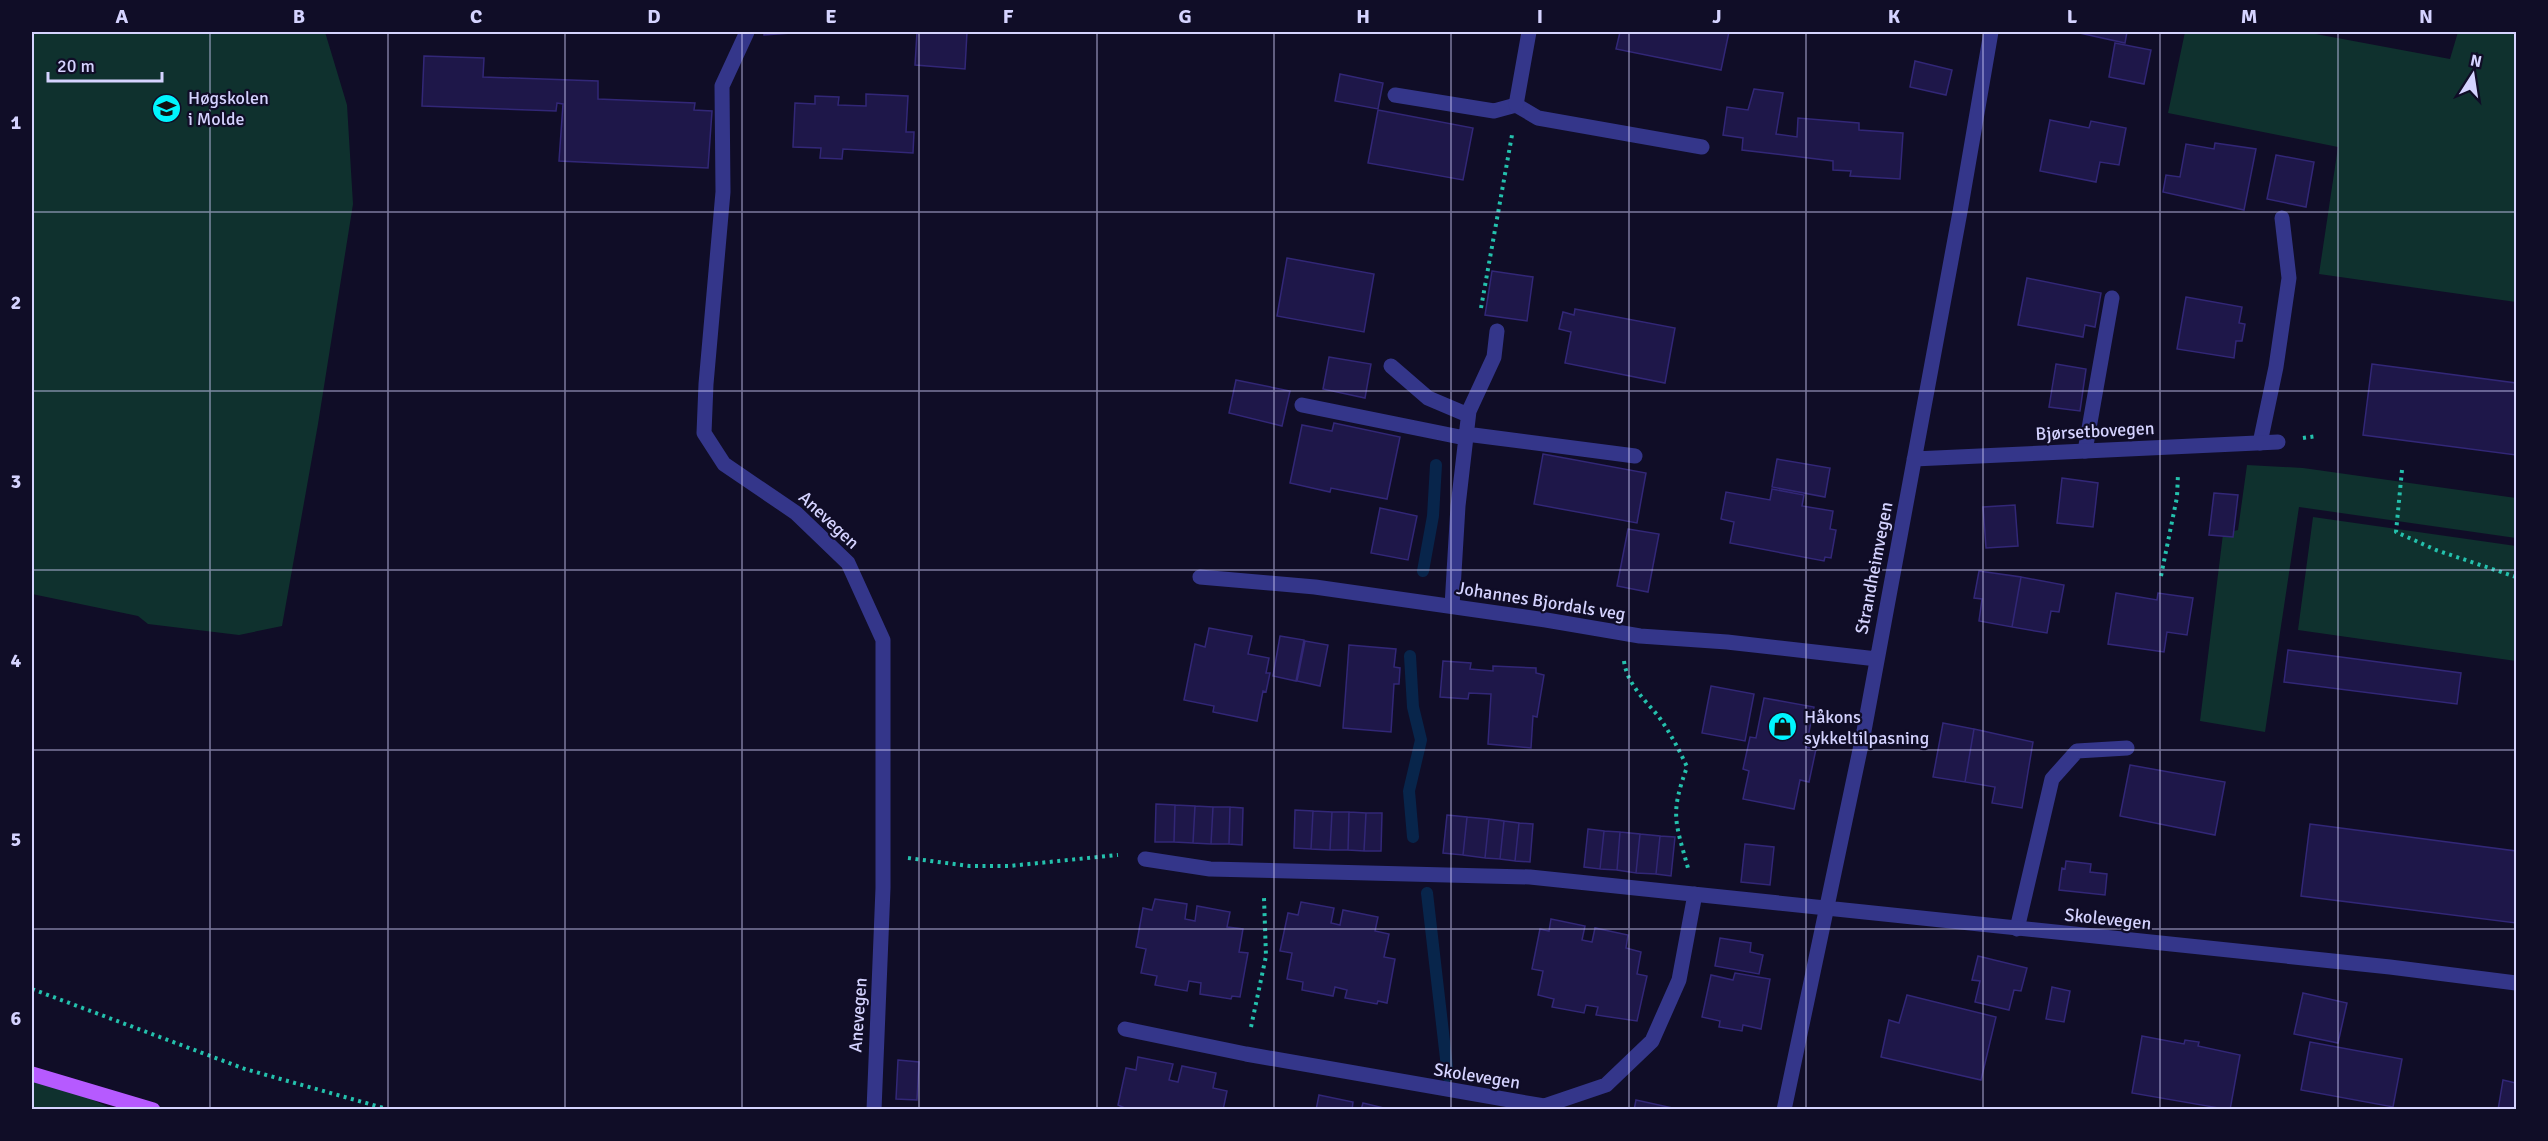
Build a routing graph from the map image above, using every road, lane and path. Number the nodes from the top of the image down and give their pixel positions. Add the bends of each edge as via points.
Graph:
1 (747, 32) edge
2 (1529, 32) edge
3 (1991, 32) edge
4 (1395, 95) dead end
5 (1516, 105) junction
6 (1701, 147) dead end
7 (2282, 218) dead end
8 (2112, 298) dead end
9 (1497, 331) joint
10 (1390, 366) dead end
11 (1302, 405) dead end
12 (1468, 416) junction
13 (1466, 436) junction
14 (2278, 442) dead end
15 (2260, 443) junction
16 (2179, 447) junction
17 (2085, 451) junction
18 (1635, 456) dead end
19 (1914, 459) junction
20 (2402, 470) dead end
21 (2161, 576) dead end
22 (1200, 577) dead end
23 (2517, 577) edge
24 (1452, 606) junction
25 (1622, 633) junction
26 (1877, 659) junction
27 (2127, 748) dead end
28 (884, 855) junction
29 (1145, 859) joint
30 (1695, 894) junction
31 (1826, 908) junction
32 (1264, 911) dead end
33 (2018, 929) junction
34 (2517, 982) edge
35 (32, 989) edge
36 (1125, 1029) dead end
37 (1246, 1054) junction
38 (32, 1074) edge
39 (153, 1110) edge
40 (391, 1110) edge
41 (874, 1110) edge
42 (1784, 1110) edge

1 - 28 street, Anevegen via 722,86 723,192 704,433 724,464 796,513 848,563 883,640
2 - 5 street
3 - 19 street, Strandheimvegen
4 - 5 street via 1494,111
5 - 6 street via 1538,118
5 - 9 path via 1480,313
7 - 15 street via 2289,278
8 - 17 street
9 - 12 street via 1494,357
10 - 12 street via 1428,398
11 - 13 street
12 - 13 street
13 - 18 street
13 - 24 street
14 - 15 street, Bjørsetbovegen
15 - 16 street, Bjørsetbovegen
16 - 17 street, Bjørsetbovegen
16 - 21 path via 2177,497
17 - 19 street, Bjørsetbovegen
19 - 26 street, Strandheimvegen
20 - 23 path via 2396,532
22 - 24 street, Johannes Bjordals veg via 1315,587
24 - 25 street, Johannes Bjordals veg
25 - 26 street, Johannes Bjordals veg
25 - 30 path via 1625,668 1688,767 1676,797 1675,820
26 - 31 street, Strandheimvegen
27 - 33 street via 2077,751 2052,779
28 - 29 path via 969,866 1009,866 1114,854
28 - 41 street, Anevegen
29 - 30 street, Skolevegen via 1210,869 1530,877
30 - 31 street, Skolevegen
30 - 37 street, Skolevegen via 1679,980 1652,1041 1606,1085 1544,1106
31 - 33 street, Skolevegen
31 - 42 street, Strandheimvegen
32 - 37 path via 1266,956
33 - 34 street, Skolevegen
35 - 40 path via 245,1069
36 - 37 street, Skolevegen
38 - 39 main road

